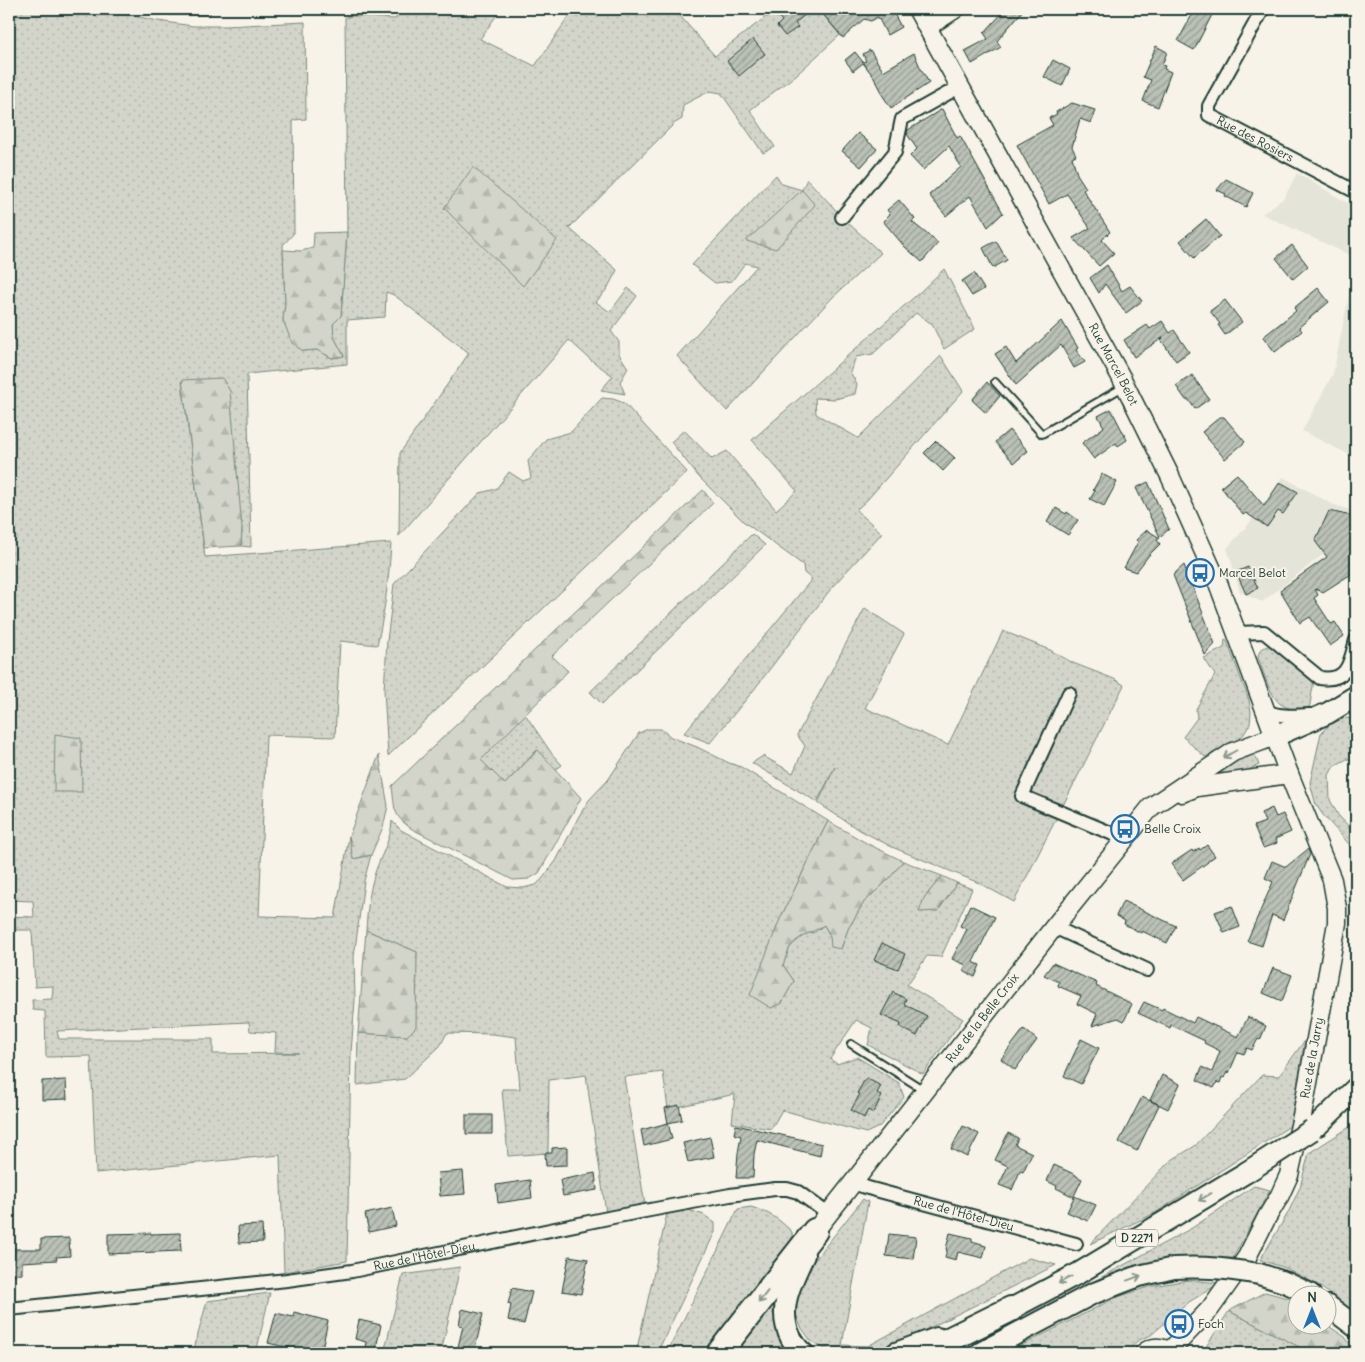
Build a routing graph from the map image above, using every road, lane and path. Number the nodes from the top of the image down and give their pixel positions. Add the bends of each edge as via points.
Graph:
1 (917, 9) edge
2 (955, 9) edge
3 (1263, 9) edge
4 (927, 27) junction
5 (960, 87) junction
6 (1356, 192) edge
7 (842, 217) dead end
8 (995, 382) dead end
9 (1125, 386) junction
10 (1236, 633) junction
11 (1356, 640) edge
12 (1069, 693) dead end
13 (1356, 696) edge
14 (1266, 712) junction
15 (1328, 713) junction
16 (1275, 736) junction
17 (1290, 774) junction
18 (1151, 807) junction
19 (1126, 839) junction
20 (1054, 927) junction
21 (1147, 970) dead end
22 (851, 1044) dead end
23 (1356, 1088) edge
24 (924, 1090) junction
25 (1356, 1107) edge
26 (1315, 1128) junction
27 (852, 1183) junction
28 (822, 1222) junction
29 (1076, 1244) dead end
30 (1289, 1284) edge
31 (9, 1309) edge
32 (1011, 1309) junction
33 (1338, 1314) edge
34 (1338, 1316) edge
35 (1356, 1327) edge
36 (1356, 1335) edge
37 (719, 1353) edge
38 (803, 1353) edge
39 (896, 1353) edge
40 (922, 1353) edge
41 (980, 1353) edge
42 (1144, 1353) edge
43 (1170, 1353) edge

1 - 4 main road, Rue Marcel Belot
2 - 4 main road
3 - 6 street, Rue des Rosiers via 1209,106 1209,116
4 - 5 main road, Rue Marcel Belot
5 - 7 street via 902,119 895,152
5 - 9 main road, Rue Marcel Belot
8 - 9 lane via 1042,434
9 - 10 main road, Rue Marcel Belot via 1170,476 1218,583
10 - 11 street via 1264,632 1320,678 1327,679 1335,678 1349,666
10 - 14 main road, Rue Marcel Belot
12 - 19 street via 1022,796
13 - 15 main road
14 - 15 street via 1291,717
14 - 16 main road, Rue Marcel Belot
15 - 16 main road
16 - 17 main road, Rue de la Jarry
16 -> 18 main road, Rue de la Belle Croix via 1233,752
17 - 18 main road, Rue de la Belle Croix via 1197,787
17 - 43 main road, Rue de la Jarry via 1332,880 1337,908 1337,923 1292,1164 1279,1197 1247,1257 1210,1309
18 - 19 main road, Rue de la Belle Croix
19 - 20 main road, Rue de la Belle Croix
20 - 21 street
20 - 24 main road, Rue de la Belle Croix
22 - 24 lane
23 - 26 main road
24 - 27 main road, Rue de la Belle Croix
25 - 26 main road, D 2271
26 -> 32 main road, D 2271, bridge via 1247,1172
27 - 28 main road, Rue de la Belle Croix
27 - 29 street, Rue de l'Hôtel-Dieu
28 - 31 street, Rue de l'Hôtel-Dieu via 798,1192 775,1189 622,1215 352,1270 287,1280
28 -> 37 highway
28 - 38 main road via 789,1286 784,1311 787,1329
41 -> 30 main road, bridge via 1092,1294 1138,1276 1201,1266 1259,1274
32 - 39 main road
32 - 40 highway, D 2271
33 - 35 main road
34 - 36 main road
42 - 43 main road, Rue de la Jarry via 1159,1347

